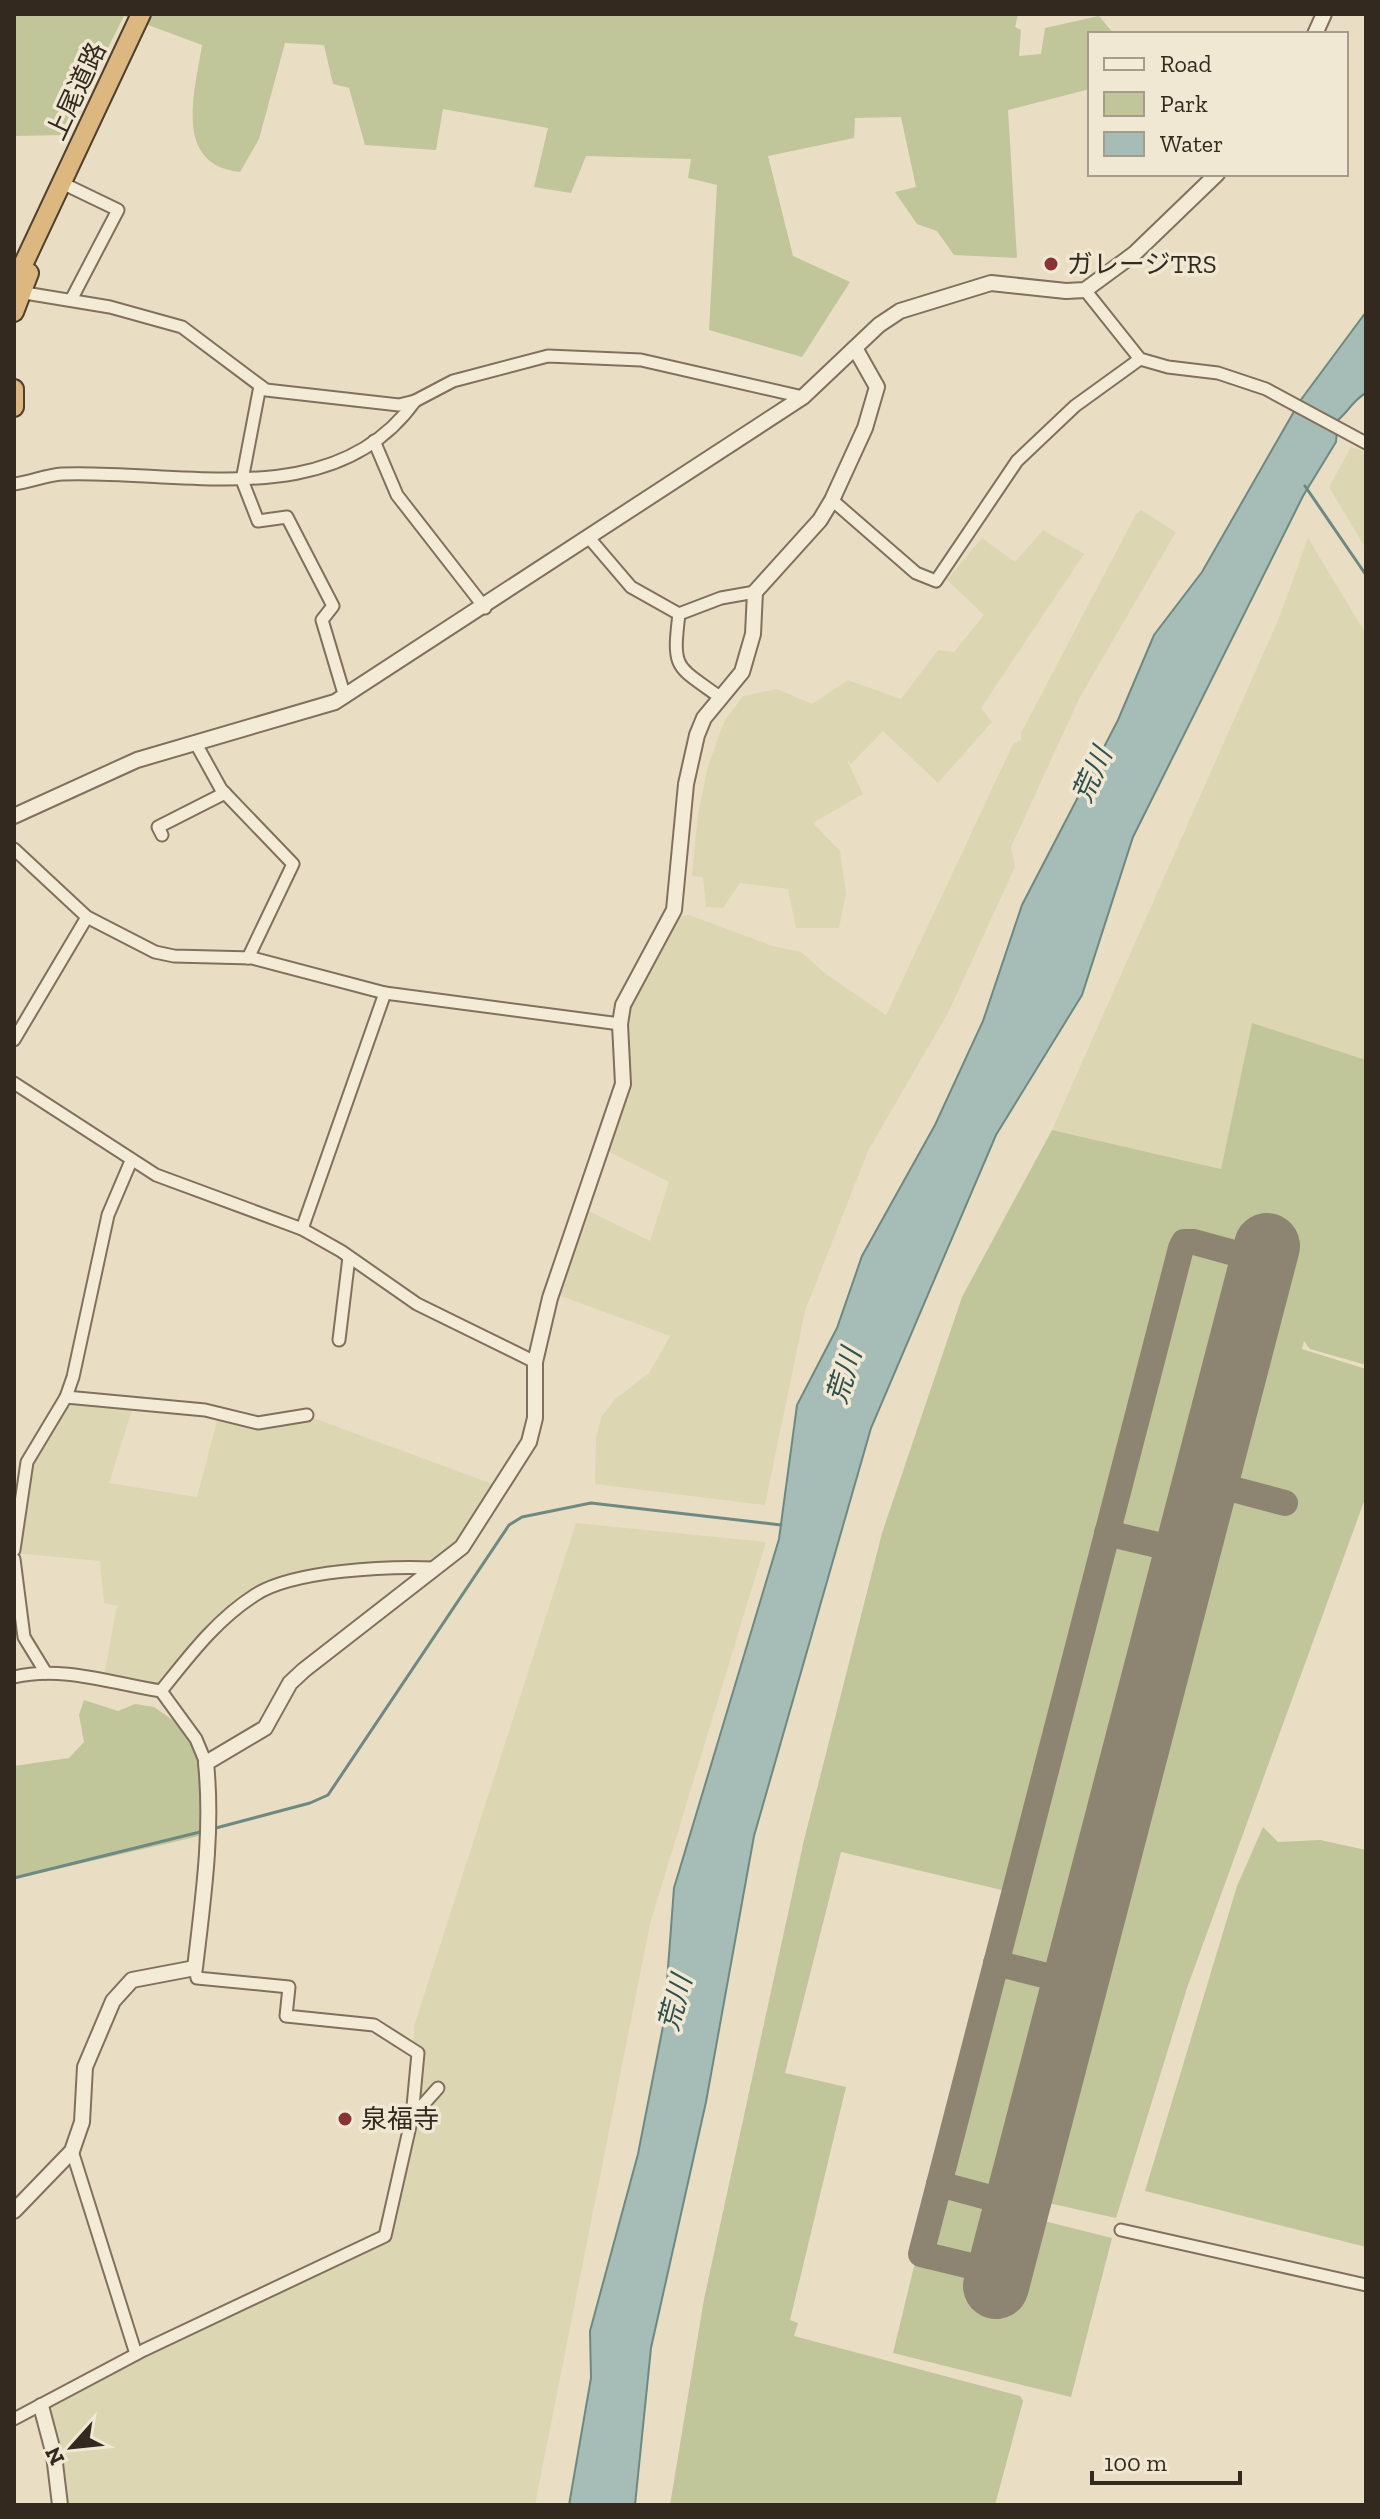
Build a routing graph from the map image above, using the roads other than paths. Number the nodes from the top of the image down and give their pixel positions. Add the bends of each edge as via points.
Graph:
1 (141, 14) edge
2 (1215, 176) edge
3 (60, 187) junction
4 (17, 289) edge
5 (1085, 290) junction
6 (71, 300) junction
7 (14, 312) edge
8 (855, 348) junction
9 (1140, 359) junction
10 (260, 386) junction
11 (14, 389) edge
12 (803, 397) junction
13 (415, 401) junction
14 (14, 407) edge
15 (374, 441) junction
16 (1361, 442) edge
17 (242, 480) junction
18 (14, 484) edge
19 (832, 500) junction
20 (590, 539) junction
21 (755, 592) junction
22 (485, 608) junction
23 (679, 614) junction
24 (345, 697) junction
25 (721, 698) junction
26 (195, 742) junction
27 (225, 793) junction
28 (14, 816) edge
29 (162, 835) dead end
30 (14, 849) edge
31 (87, 917) junction
32 (248, 958) junction
33 (385, 993) junction
34 (620, 1024) junction
35 (14, 1040) edge
36 (14, 1083) edge
37 (131, 1161) junction
38 (302, 1229) junction
39 (349, 1257) junction
40 (339, 1340) dead end
41 (535, 1362) junction
42 (66, 1397) junction
43 (307, 1415) dead end
44 (16, 1504) edge
45 (14, 1550) edge
46 (14, 1559) edge
47 (435, 1568) junction
48 (46, 1673) junction
49 (14, 1677) edge
50 (161, 1691) junction
51 (206, 1763) junction
52 (195, 1968) junction
53 (438, 2088) dead end
54 (412, 2117) junction
55 (72, 2151) junction
56 (14, 2211) edge
57 (1121, 2230) dead end
58 (1366, 2285) edge
59 (136, 2354) junction
60 (41, 2406) junction
61 (14, 2419) edge
62 (60, 2505) edge

1 - 3 highway, 上尾道路
2 - 5 street via 1134,254
3 - 4 highway, 上尾道路
3 - 6 street via 118,210
4 - 6 street
4 - 7 highway, 上尾道路
5 - 8 street via 991,283 900,311
5 - 9 street
6 - 10 street via 182,327
8 - 12 street
8 - 19 street via 877,395
9 - 16 street via 1218,373 1266,389
9 - 19 street via 1075,406 1017,461 936,581 916,573
10 - 13 street via 399,405
10 - 17 street
11 - 14 highway
12 - 13 street via 641,360 548,356 453,381
12 - 20 street
13 - 15 street
15 - 17 street via 305,471
15 - 22 street via 397,495
17 - 18 street via 58,474
17 - 24 street via 258,521 287,517 333,606 322,620
19 - 21 street
20 - 22 street
20 - 23 street via 631,587
21 - 23 street
21 - 25 street via 753,634 742,672
22 - 24 street
23 - 25 street via 679,667
24 - 26 street
25 - 34 street via 704,718 686,784 674,910 633,984
26 - 27 street
26 - 28 street via 97,776
27 - 29 street via 158,827
27 - 32 street via 293,864
30 - 31 street
31 - 32 street via 155,952
31 - 35 street
32 - 33 street
33 - 34 street
33 - 38 street
34 - 41 street via 623,1084 550,1298
36 - 37 street
37 - 38 street via 194,1191
37 - 42 street via 108,1215
38 - 39 street
39 - 40 street
39 - 41 street via 417,1304
41 - 47 street via 535,1418 529,1442 462,1547
42 - 43 street via 205,1410 258,1423
42 - 44 street via 27,1462
44 - 45 street
46 - 48 street via 24,1637
47 - 50 street via 398,1567 281,1582 256,1594 206,1634
47 - 51 street via 290,1683 265,1728
48 - 49 street
48 - 50 street
50 - 51 street via 196,1739
51 - 52 street via 208,1862
52 - 54 street via 197,1978 289,1987 286,2016 374,2025 407,2045 418,2053
52 - 55 street via 132,1980 113,2001 85,2067 82,2122
53 - 54 street
54 - 59 street via 385,2236
55 - 56 street
55 - 59 street
57 - 58 street
59 - 60 street
60 - 61 street
60 - 62 street

